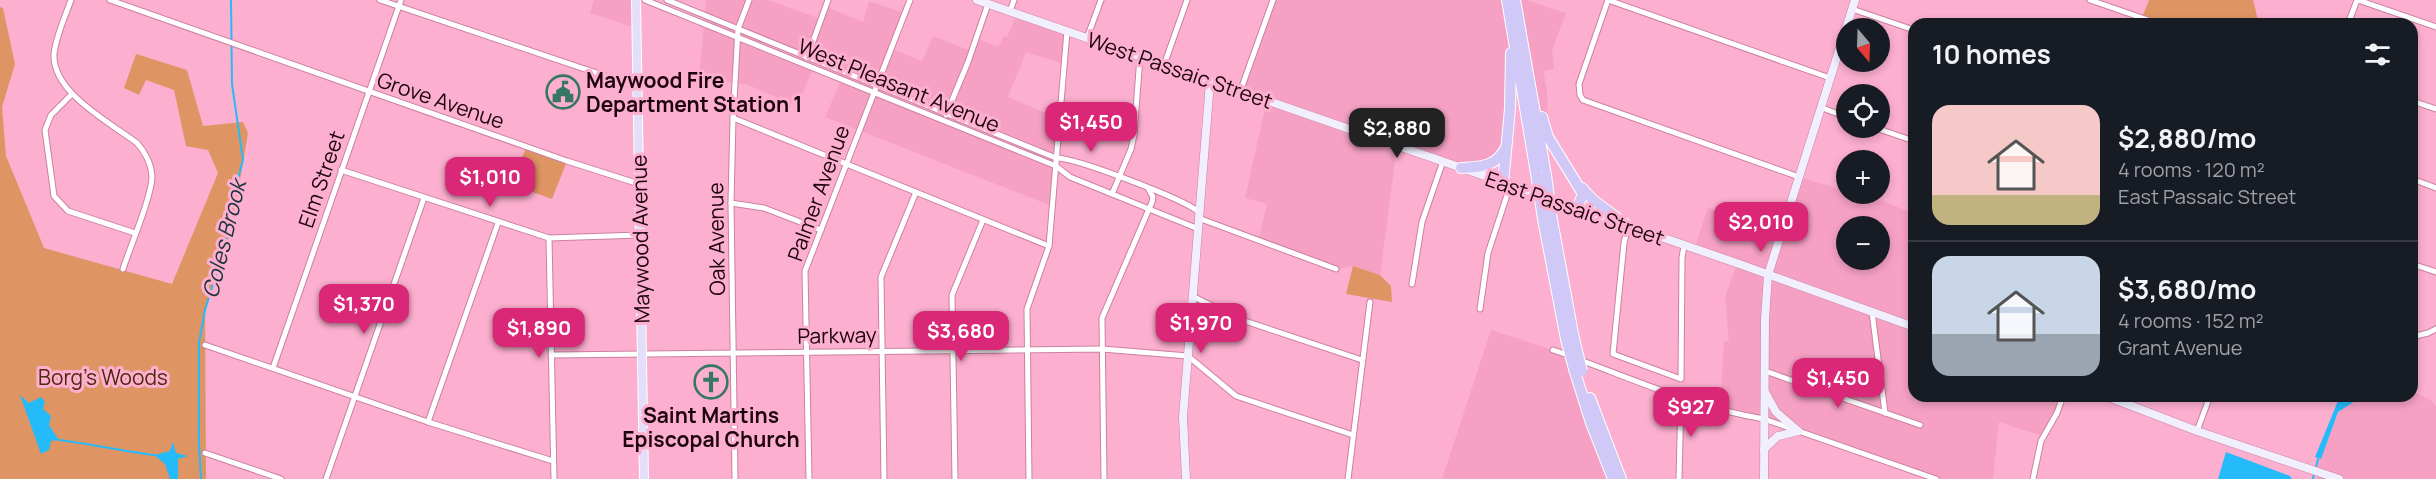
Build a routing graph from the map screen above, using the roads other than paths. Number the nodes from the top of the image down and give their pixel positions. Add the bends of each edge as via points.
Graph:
1 (71, 0) edge
2 (110, 0) edge
3 (380, 0) edge
4 (636, 0) edge
5 (645, 0) edge
6 (667, 0) edge
7 (749, 0) edge
8 (828, 0) edge
9 (910, 0) edge
10 (977, 0) edge
11 (1014, 0) edge
12 (1101, 0) edge
13 (1187, 0) edge
14 (1273, 0) edge
15 (1507, 0) edge
16 (1515, 0) edge
17 (1608, 0) edge
18 (1855, 0) edge
19 (2090, 0) edge
20 (2357, 0) edge
21 (399, 3) edge
22 (988, 4) junction
23 (1852, 9) junction
24 (1010, 11) junction
25 (2142, 18) edge
26 (2350, 18) edge
27 (2410, 18) edge
28 (2418, 21) edge
29 (2436, 27) edge
30 (1908, 28) edge
31 (738, 29) junction
32 (1067, 31) junction
33 (1513, 32) junction
34 (738, 38) junction
35 (1087, 38) junction
36 (1523, 49) junction
37 (807, 56) junction
38 (1140, 57) junction
39 (804, 65) junction
40 (1164, 65) junction
41 (1830, 78) junction
42 (1210, 82) junction
43 (877, 85) junction
44 (638, 87) junction
45 (368, 92) junction
46 (1240, 92) junction
47 (874, 93) junction
48 (72, 94) junction
49 (2418, 103) edge
50 (1820, 107) junction
51 (2436, 109) edge
52 (947, 113) junction
53 (1836, 113) edge
54 (733, 118) junction
55 (944, 121) junction
56 (1890, 133) edge
57 (1908, 139) edge
58 (1383, 140) joint
59 (1508, 144) junction
60 (1056, 158) junction
61 (1443, 161) junction
62 (846, 164) junction
63 (1056, 166) junction
64 (1461, 168) junction
65 (341, 170) junction
66 (1541, 174) junction
67 (1119, 177) junction
68 (1799, 177) junction
69 (2418, 181) edge
70 (639, 184) junction
71 (1506, 184) junction
72 (1580, 186) junction
73 (1146, 187) junction
74 (2436, 188) edge
75 (916, 192) junction
76 (1112, 194) junction
77 (424, 198) junction
78 (731, 203) junction
79 (1148, 208) junction
80 (1576, 208) junction
81 (1201, 219) junction
82 (983, 220) junction
83 (498, 223) junction
84 (1628, 226) junction
85 (821, 230) junction
86 (135, 233) junction
87 (640, 235) junction
88 (549, 238) junction
89 (1049, 246) junction
90 (1684, 246) junction
91 (2418, 266) edge
92 (123, 269) dead end
93 (1336, 269) dead end
94 (2436, 272) edge
95 (1768, 274) junction
96 (1412, 284) dead end
97 (1194, 297) junction
98 (1370, 302) dead end
99 (1480, 309) dead end
100 (1872, 312) junction
101 (1908, 325) edge
102 (2436, 328) edge
103 (2418, 336) edge
104 (205, 345) dead end
105 (1102, 349) junction
106 (1028, 350) junction
107 (1553, 350) dead end
108 (882, 351) junction
109 (953, 351) junction
110 (807, 352) junction
111 (734, 353) junction
112 (642, 354) junction
113 (551, 355) junction
114 (1188, 356) junction
115 (1362, 360) junction
116 (273, 368) junction
117 (1578, 370) junction
118 (1765, 371) junction
119 (1765, 390) junction
120 (355, 396) junction
121 (1681, 397) junction
122 (2059, 402) edge
123 (2129, 402) edge
124 (2208, 402) edge
125 (1885, 413) junction
126 (1764, 419) junction
127 (428, 422) junction
128 (1920, 426) dead end
129 (1798, 431) junction
130 (2197, 431) junction
131 (1353, 435) junction
132 (1764, 448) junction
133 (206, 453) dead end
134 (553, 461) junction
135 (282, 479) edge
136 (326, 479) edge
137 (554, 479) edge
138 (644, 479) edge
139 (735, 479) edge
140 (809, 479) edge
141 (884, 479) edge
142 (955, 479) edge
143 (1029, 479) edge
144 (1104, 479) edge
145 (1186, 479) edge
146 (1348, 479) edge
147 (1613, 479) edge
148 (1621, 479) edge
149 (1679, 479) edge
150 (1764, 479) edge
151 (1936, 479) edge
152 (2033, 479) edge
153 (2339, 479) edge

1 - 48 street via 54,53 56,71
2 - 45 street, Grove Avenue
3 - 21 street
4 - 44 main road, Maywood Avenue
5 - 34 street, West Pleasant Avenue
6 - 31 street, West Pleasant Avenue
7 - 31 street, Oak Avenue
8 - 37 street
9 - 43 street, Palmer Avenue
10 - 22 main road, West Passaic Street
11 - 24 street
12 - 35 street
13 - 40 street
14 - 46 street
15 - 33 highway
16 - 36 highway
17 - 41 street
17 - 68 street via 1579,84 1580,95 1588,103
18 - 23 main road
19 - 25 street
20 - 26 street
20 - 27 street
21 - 44 street
21 - 45 street, Elm Street
22 - 24 main road, West Passaic Street
22 - 52 street
23 - 30 street
23 - 41 main road
24 - 32 main road, West Passaic Street
28 - 29 street
31 - 34 street, Oak Avenue
31 - 37 street, West Pleasant Avenue
32 - 35 main road, West Passaic Street
32 - 60 street
33 - 59 highway
33 - 66 highway
34 - 39 street, West Pleasant Avenue
34 - 54 street, Oak Avenue
35 - 38 main road, West Passaic Street
36 - 66 highway
36 - 72 highway via 1548,137
37 - 39 street
37 - 43 street, West Pleasant Avenue
38 - 40 main road, West Passaic Street
38 - 67 street via 1134,135
39 - 47 street, West Pleasant Avenue
40 - 42 main road, West Passaic Street
41 - 50 main road
42 - 46 main road, West Passaic Street
42 - 81 main road
43 - 47 street, Palmer Avenue
43 - 52 street, West Pleasant Avenue
44 - 70 main road, Maywood Avenue
45 - 65 street, Elm Street
45 - 70 street, Grove Avenue
46 - 58 main road, West Passaic Street
47 - 55 street, West Pleasant Avenue
47 - 62 street, Palmer Avenue
48 - 86 street via 136,143 148,158 152,183
48 - 86 street via 51,115 45,130 54,196 68,211
49 - 51 street
50 - 53 street
50 - 68 main road
52 - 55 street
52 - 60 street, West Pleasant Avenue
54 - 62 street
54 - 78 street, Oak Avenue
55 - 63 street, West Pleasant Avenue
56 - 57 street
58 - 61 main road, East Passaic Street
59 - 64 highway via 1496,161
59 - 71 highway
60 - 63 street
60 - 67 street, West Pleasant Avenue via 1079,161
61 - 64 main road, East Passaic Street
61 - 96 street via 1422,222
62 - 75 street
62 - 85 street, Palmer Avenue
63 - 76 street, West Pleasant Avenue via 1070,177
63 - 89 street
64 - 71 main road, East Passaic Street
65 - 77 street
65 - 116 street, Elm Street
66 - 117 highway, bridge
67 - 73 street, West Pleasant Avenue
67 - 76 street
68 - 95 main road
69 - 74 street
70 - 87 main road, Maywood Avenue
71 - 80 main road, East Passaic Street
71 - 99 street via 1488,253
72 - 80 highway via 1584,194
72 - 84 highway
73 - 79 street via 1153,197
73 - 81 street, West Pleasant Avenue via 1199,210
75 - 82 street
75 - 108 street via 881,277
76 - 79 street, West Pleasant Avenue
77 - 83 street
77 - 120 street
78 - 85 street via 764,208
78 - 111 street, Oak Avenue
79 - 81 street, West Pleasant Avenue via 1196,228
79 - 105 street via 1102,318
80 - 84 main road, East Passaic Street
81 - 93 street, West Pleasant Avenue
81 - 97 main road
82 - 89 street
82 - 109 street via 952,295
83 - 88 street
83 - 127 street
84 - 90 main road, East Passaic Street
84 - 90 street via 1613,354 1681,378
85 - 110 street, Palmer Avenue via 805,272
86 - 92 street
87 - 88 street
87 - 112 main road, Maywood Avenue
88 - 113 street
89 - 106 street via 1029,299
90 - 95 main road, East Passaic Street
91 - 94 street
95 - 100 main road
95 - 118 main road
97 - 114 main road
97 - 115 street via 1239,319
98 - 115 street
100 - 101 main road
100 - 125 street
102 - 103 street
104 - 116 street
105 - 106 street, Parkway
105 - 114 street, Parkway
105 - 144 street
106 - 109 street, Parkway
106 - 143 street
107 - 121 street
108 - 109 street, Parkway
108 - 110 street, Parkway
108 - 141 street
109 - 142 street
110 - 111 street, Parkway
110 - 140 street, Palmer Avenue
111 - 112 street, Parkway
111 - 139 street, Oak Avenue
112 - 113 street, Parkway
112 - 138 main road, Maywood Avenue
113 - 134 street
114 - 131 street via 1236,396
114 - 145 main road via 1184,417
115 - 131 street
116 - 120 street
117 - 147 highway via 1594,431
117 - 148 highway
118 - 119 main road
118 - 125 street
119 - 126 main road
119 - 129 main road via 1776,412
120 - 127 street
120 - 136 street
121 - 126 street
121 - 149 street
122 - 152 street via 2041,441
123 - 130 main road
124 - 130 street
125 - 128 street
126 - 129 street
126 - 132 main road
127 - 134 street
129 - 132 main road via 1778,436
129 - 151 street
130 - 153 main road
131 - 146 street
132 - 150 main road
133 - 135 street
134 - 137 street

